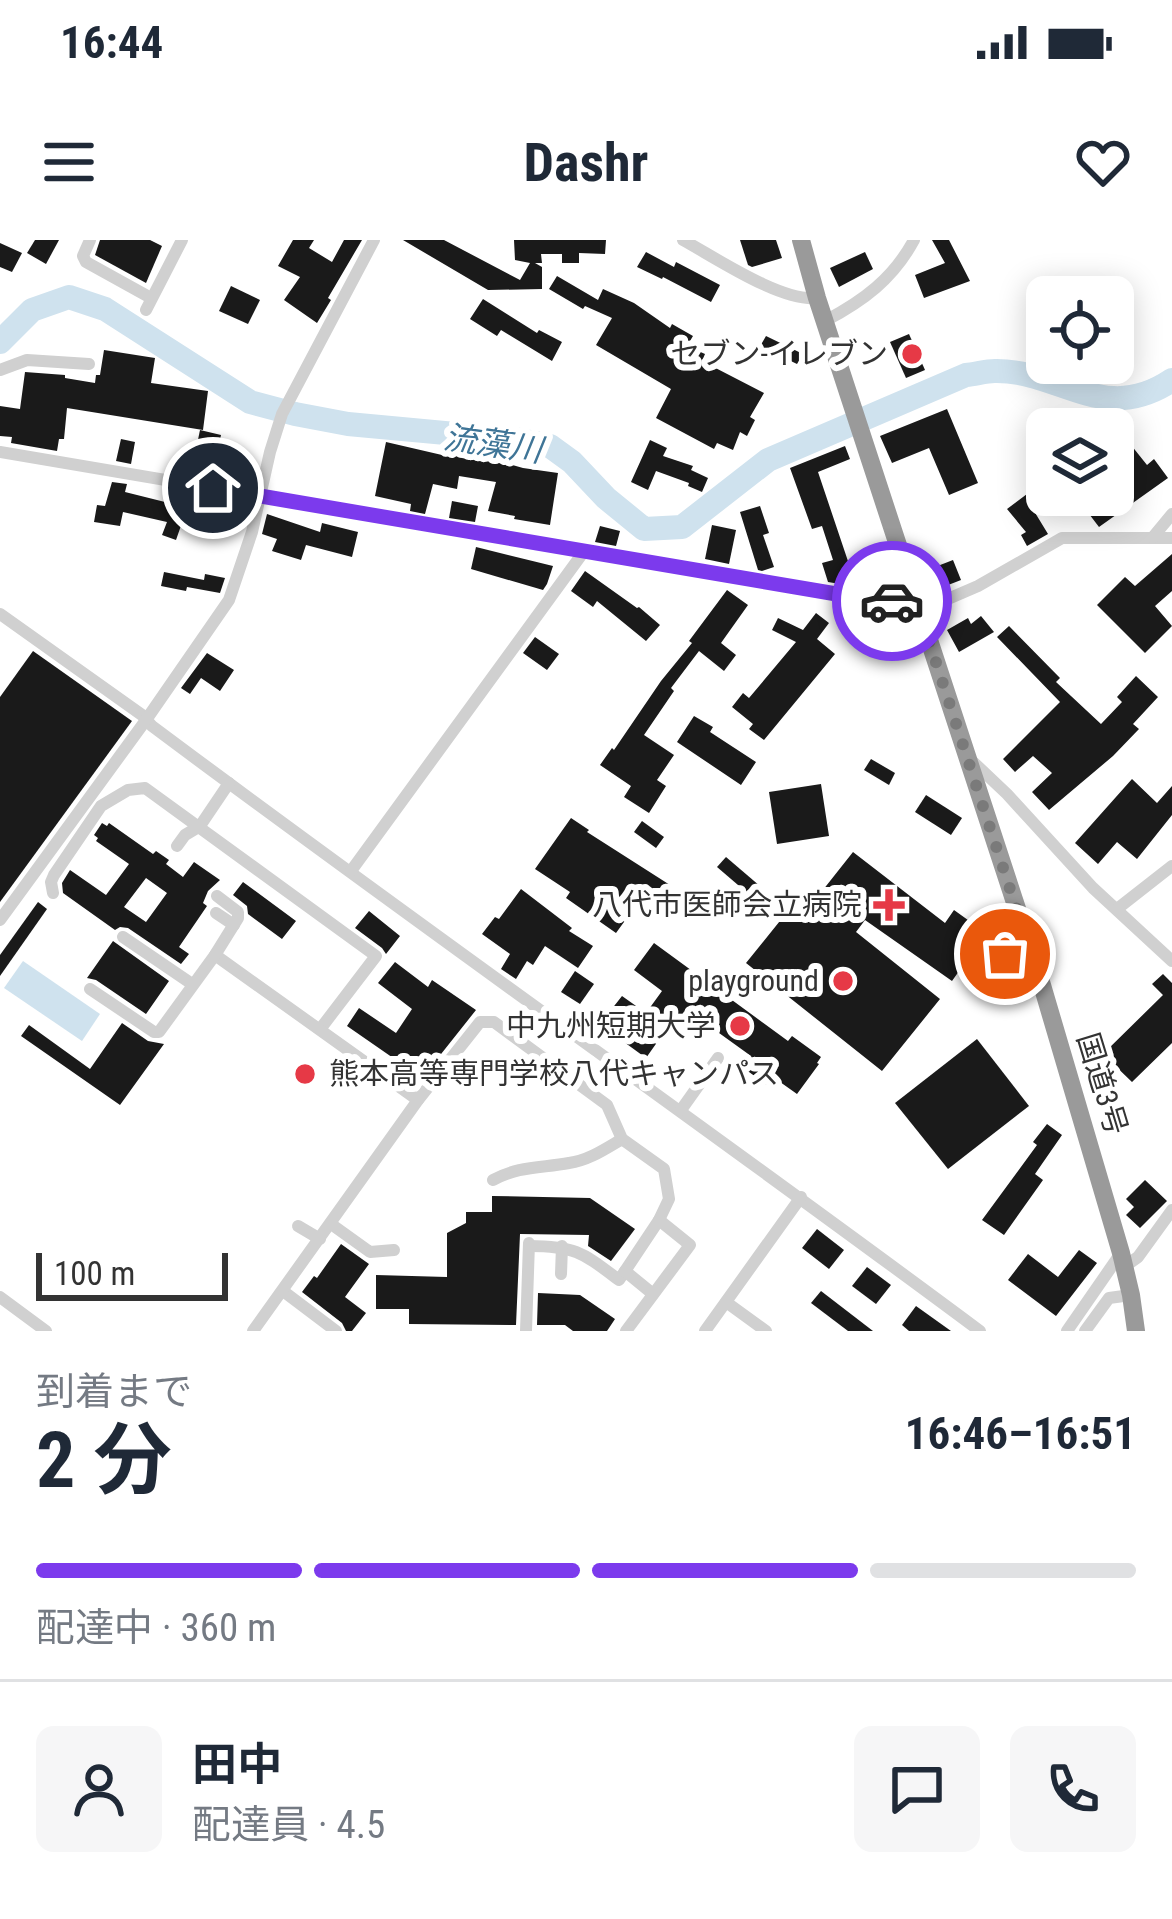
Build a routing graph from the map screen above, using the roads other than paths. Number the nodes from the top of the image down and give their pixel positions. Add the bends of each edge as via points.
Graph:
1 (90, 240) edge
2 (182, 240) edge
3 (374, 240) edge
4 (683, 240) edge
5 (801, 240) edge
6 (914, 240) edge
7 (817, 298) junction
8 (825, 321) junction
9 (89, 364) dead end
10 (0, 370) edge
11 (0, 452) edge
12 (260, 495) junction
13 (1172, 514) edge
14 (1153, 537) junction
15 (1172, 538) edge
16 (585, 550) junction
17 (917, 604) junction
18 (0, 614) edge
19 (146, 720) junction
20 (966, 756) junction
21 (229, 783) junction
22 (200, 826) junction
23 (177, 846) dead end
24 (1172, 866) edge
25 (351, 871) junction
26 (53, 893) dead end
27 (218, 896) dead end
28 (1117, 909) junction
29 (216, 914) dead end
30 (0, 920) edge
31 (234, 925) junction
32 (1025, 935) junction
33 (123, 937) dead end
34 (215, 955) junction
35 (1172, 961) edge
36 (985, 973) dead end
37 (192, 984) junction
38 (90, 988) dead end
39 (321, 1028) junction
40 (718, 1058) dead end
41 (418, 1100) junction
42 (681, 1110) junction
43 (622, 1139) junction
44 (493, 1180) dead end
45 (801, 1197) junction
46 (1172, 1210) edge
47 (658, 1220) junction
48 (331, 1224) junction
49 (298, 1226) dead end
50 (320, 1239) junction
51 (562, 1246) junction
52 (394, 1250) dead end
53 (1123, 1260) junction
54 (625, 1270) junction
55 (561, 1274) dead end
56 (283, 1291) junction
57 (653, 1294) junction
58 (1131, 1295) junction
59 (1092, 1297) junction
60 (0, 1298) edge
61 (1109, 1298) junction
62 (726, 1302) junction
63 (28, 1318) junction
64 (20, 1331) edge
65 (46, 1331) edge
66 (254, 1331) edge
67 (336, 1331) edge
68 (526, 1331) edge
69 (626, 1331) edge
70 (705, 1331) edge
71 (766, 1331) edge
72 (980, 1331) edge
73 (1067, 1331) edge
74 (1084, 1331) edge
75 (1136, 1331) edge

1 - 2 street via 86,262 148,304
3 - 12 street via 282,414
4 - 7 street via 782,293
5 - 7 highway, 国道3号
6 - 8 street via 879,287
7 - 8 highway, 国道3号
8 - 17 highway, 国道3号
9 - 10 street via 27,360
11 - 12 street
12 - 16 street
12 - 19 street via 229,600
13 - 14 street
14 - 15 street
14 - 17 street via 1062,538 978,586
16 - 17 street
16 - 25 street
17 - 20 highway, 国道3号
18 - 19 street
19 - 21 street
19 - 30 street
20 - 28 street
20 - 32 highway, 国道3号
21 - 22 street
21 - 25 street
22 - 23 street
22 - 26 street via 145,788 128,790 91,819 54,875
22 - 39 street via 376,956
24 - 28 street
25 - 42 street
27 - 31 street via 238,912
28 - 35 street
29 - 31 street
31 - 34 street
32 - 36 street
32 - 53 highway, 国道3号
33 - 37 street
34 - 37 street
34 - 39 street
37 - 38 street via 154,1032
39 - 41 street
40 - 42 street
41 - 43 street via 480,1022 494,1022 607,1105
41 - 48 street
42 - 45 street
43 - 44 street via 590,1158
43 - 47 street via 664,1169 669,1199
45 - 62 street
45 - 72 street
46 - 53 street via 1138,1257
47 - 54 street
47 - 57 street via 690,1245
48 - 50 street
48 - 52 street via 370,1252
49 - 50 street
50 - 56 street
51 - 54 street via 619,1280
51 - 55 street
51 - 68 street via 529,1244
53 - 58 highway, 国道3号
53 - 59 street
54 - 57 street
56 - 66 street
56 - 67 street
57 - 69 street
58 - 61 street
58 - 75 highway, 国道3号
59 - 61 street
59 - 73 street
60 - 63 street
61 - 74 street
62 - 70 street
62 - 71 street
63 - 64 street
63 - 65 street

